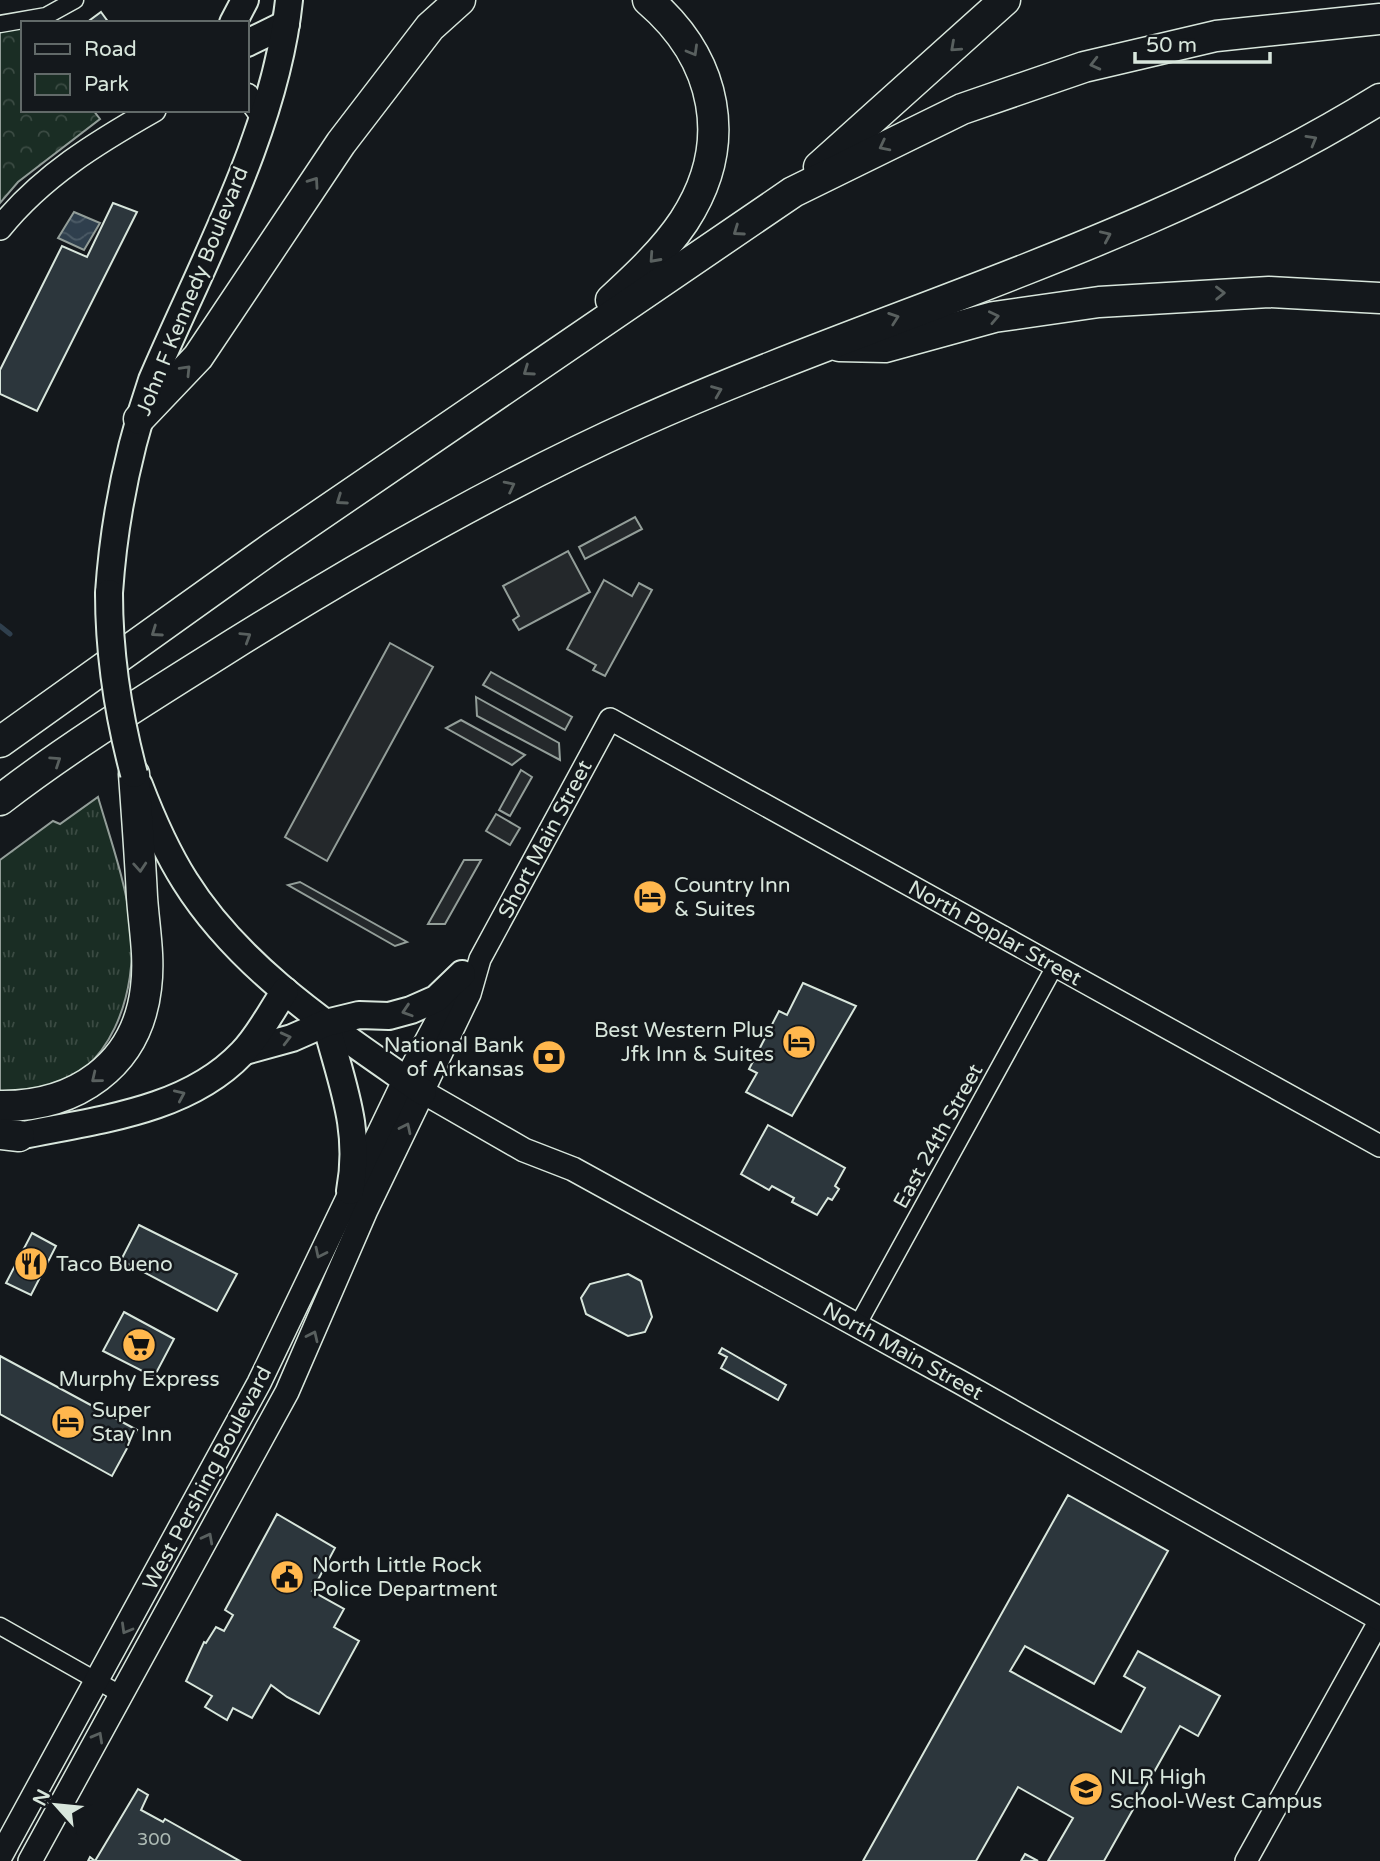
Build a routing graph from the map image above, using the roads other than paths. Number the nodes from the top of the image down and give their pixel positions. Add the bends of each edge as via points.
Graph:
1 (75, 0) edge
2 (245, 0) edge
3 (460, 0) edge
4 (648, 0) edge
5 (1005, 0) edge
6 (287, 12) edge
7 (1380, 19) edge
8 (234, 21) edge
9 (0, 24) edge
10 (248, 42) edge
11 (248, 96) edge
12 (1380, 99) edge
13 (151, 112) edge
14 (263, 117) junction
15 (793, 192) junction
16 (0, 228) edge
17 (1380, 298) edge
18 (832, 345) junction
19 (558, 350) junction
20 (139, 419) junction
21 (610, 719) joint
22 (0, 742) edge
23 (134, 774) junction
24 (0, 800) edge
25 (471, 966) junction
26 (1055, 966) junction
27 (285, 991) junction
28 (326, 1023) junction
29 (245, 1051) junction
30 (409, 1087) junction
31 (0, 1106) edge
32 (10, 1135) edge
33 (1380, 1146) edge
34 (350, 1191) junction
35 (857, 1326) junction
36 (1380, 1620) edge
37 (0, 1626) edge
38 (97, 1680) junction
39 (122, 1695) junction
40 (0, 1857) edge
41 (30, 1861) edge
42 (1247, 1861) edge

1 - 9 street via 46,16
2 - 8 main road
20 -> 3 highway via 198,357 341,143 430,27
4 -> 19 highway via 683,35 707,83 714,126 706,180 683,223 657,255
5 -> 15 highway
6 - 10 main road
6 - 14 main road, John F Kennedy Boulevard
7 -> 15 highway via 1216,36 1084,67 962,109
11 - 14 main road
18 -> 12 highway via 881,322 1049,262 1220,188 1280,159
13 - 16 main road via 65,165
14 - 20 main road, John F Kennedy Boulevard
15 -> 19 highway
18 -> 17 highway via 885,347 994,317 1099,302 1269,292
24 -> 18 highway via 176,681 414,536 638,423
19 -> 22 highway
20 - 23 main road, John F Kennedy Boulevard, bridge via 113,533 109,593 116,699
21 - 25 street, Short Main Street
21 - 26 street, North Poplar Street
23 - 27 main road, John F Kennedy Boulevard via 186,883 245,954
23 -> 31 highway via 147,945 146,986 137,1023 110,1066 79,1090 57,1100
25 -> 28 main road via 436,999 411,1010
25 - 30 street, Short Main Street
26 - 33 street, North Poplar Street
26 - 35 street, East 24th Street
27 - 28 main road, John F Kennedy Boulevard
27 - 29 main road
29 -> 28 main road
28 - 30 main road, John F Kennedy Boulevard
28 - 34 main road via 352,1110 355,1163
32 -> 29 main road via 142,1109 180,1096
30 - 34 main road, West Pershing Boulevard
30 - 35 main road, North Main Street via 524,1150 573,1170
39 -> 30 main road, West Pershing Boulevard via 287,1392 366,1210
34 -> 38 main road, West Pershing Boulevard via 259,1383
35 - 36 main road, North Main Street
36 - 42 street
37 - 38 street
38 - 39 street
38 - 40 main road, West Pershing Boulevard
41 -> 39 main road, West Pershing Boulevard

